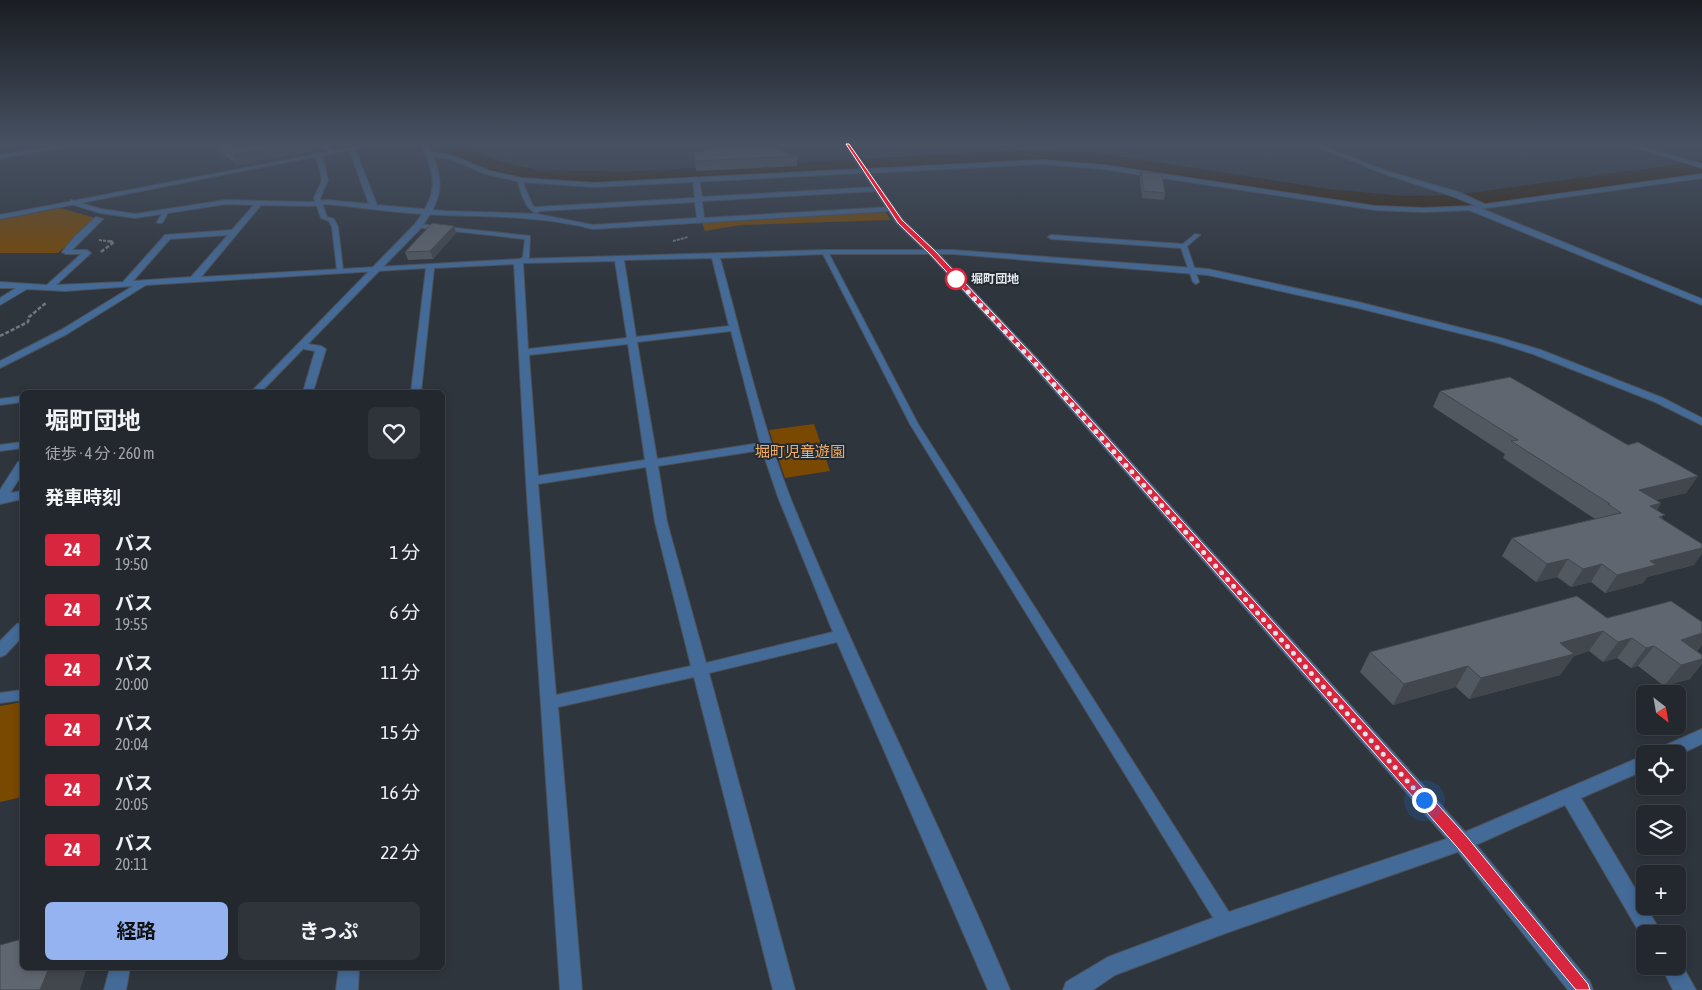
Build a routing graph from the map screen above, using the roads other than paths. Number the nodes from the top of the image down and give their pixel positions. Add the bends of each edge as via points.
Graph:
1 (131, 191) edge
2 (320, 191) edge
3 (368, 191) edge
4 (437, 191) edge
5 (523, 191) edge
6 (698, 191) edge
7 (837, 191) edge
8 (878, 191) edge
9 (1264, 191) edge
10 (1446, 191) edge
11 (1592, 191) edge
12 (699, 199) junction
13 (74, 202) junction
14 (318, 202) junction
15 (260, 203) junction
16 (1474, 205) junction
17 (374, 207) junction
18 (891, 209) junction
19 (429, 212) junction
20 (535, 212) junction
21 (165, 213) junction
22 (0, 217) edge
23 (99, 219) dead end
24 (701, 221) junction
25 (160, 222) dead end
26 (418, 226) junction
27 (233, 232) junction
28 (1051, 236) dead end
29 (1197, 236) dead end
30 (1184, 246) junction
31 (825, 252) junction
32 (932, 252) junction
33 (715, 255) junction
34 (619, 258) junction
35 (520, 262) junction
36 (430, 266) junction
37 (376, 268) junction
38 (340, 270) junction
39 (1191, 270) junction
40 (193, 280) junction
41 (1196, 282) dead end
42 (144, 283) junction
43 (126, 284) junction
44 (0, 285) edge
45 (24, 287) junction
46 (49, 287) junction
47 (0, 302) edge
48 (1702, 302) edge
49 (734, 328) junction
50 (631, 340) junction
51 (301, 346) junction
52 (524, 353) junction
53 (0, 365) edge
54 (258, 390) edge
55 (309, 390) edge
56 (416, 390) edge
57 (20, 399) edge
58 (1659, 400) junction
59 (0, 402) edge
60 (1702, 412) edge
61 (1702, 422) edge
62 (20, 445) edge
63 (766, 446) junction
64 (0, 448) edge
65 (652, 463) junction
66 (20, 468) edge
67 (532, 481) junction
68 (20, 495) edge
69 (0, 499) edge
70 (20, 630) edge
71 (842, 635) junction
72 (0, 651) edge
73 (699, 670) junction
74 (20, 695) edge
75 (0, 698) edge
76 (549, 703) junction
77 (1702, 736) edge
78 (1682, 745) edge
79 (1636, 766) edge
80 (1568, 795) junction
81 (1462, 842) junction
82 (1226, 923) junction
83 (1646, 925) edge
84 (120, 970) edge
85 (349, 970) edge
86 (1676, 975) edge
87 (115, 990) edge
88 (346, 990) edge
89 (571, 990) edge
90 (784, 990) edge
91 (999, 990) edge
92 (1074, 990) edge
93 (1582, 990) edge
94 (1685, 990) edge

1 - 13 street
2 - 14 lane
3 - 17 street
4 - 19 street
5 - 20 lane
6 - 12 street
7 - 12 street
8 - 18 street
9 - 16 street via 1375,208 1423,210
10 - 16 street
11 - 16 street
12 - 20 street
12 - 24 street
13 - 21 street via 126,215
13 - 22 street
14 - 15 street
14 - 17 street
14 - 38 lane via 324,218 332,220 335,227
15 - 21 street via 226,202
15 - 27 street
16 - 48 street
17 - 19 street
18 - 24 street
18 - 32 street
19 - 20 street
19 - 26 street
20 - 24 street via 593,227
21 - 25 lane
23 - 46 street via 66,252 87,253
26 - 35 lane via 528,237 526,258
26 - 37 street
27 - 40 street
27 - 43 street via 168,237
28 - 30 lane
29 - 30 lane
30 - 39 lane
31 - 32 street
31 - 33 street
31 - 82 lane via 914,424
32 - 39 street
32 - 81 street
33 - 34 street
33 - 49 street
34 - 35 street
34 - 50 street
35 - 36 street
35 - 52 street
36 - 37 street
36 - 56 street
37 - 38 street
37 - 51 street
38 - 40 street
39 - 41 lane
39 - 58 street via 1358,304 1498,340
40 - 42 street
42 - 43 street
42 - 53 street via 64,332
43 - 46 street
44 - 45 street
45 - 46 street
45 - 47 street
49 - 50 street
49 - 63 street
50 - 52 street
50 - 65 street
51 - 54 street
51 - 55 street via 321,349
52 - 67 street
57 - 59 street
58 - 60 street
58 - 61 street
62 - 64 street
63 - 65 street
63 - 71 street
65 - 67 street
65 - 73 street via 661,522
66 - 69 street
67 - 76 street
68 - 69 street
70 - 72 street
71 - 73 street
71 - 91 street
73 - 76 street
73 - 90 street
74 - 75 lane
76 - 89 street
77 - 78 street
79 - 80 street
80 - 81 street
80 - 83 street
81 - 82 street
81 - 93 street
82 - 92 street via 1108,966
84 - 87 street
85 - 88 street
86 - 94 street

